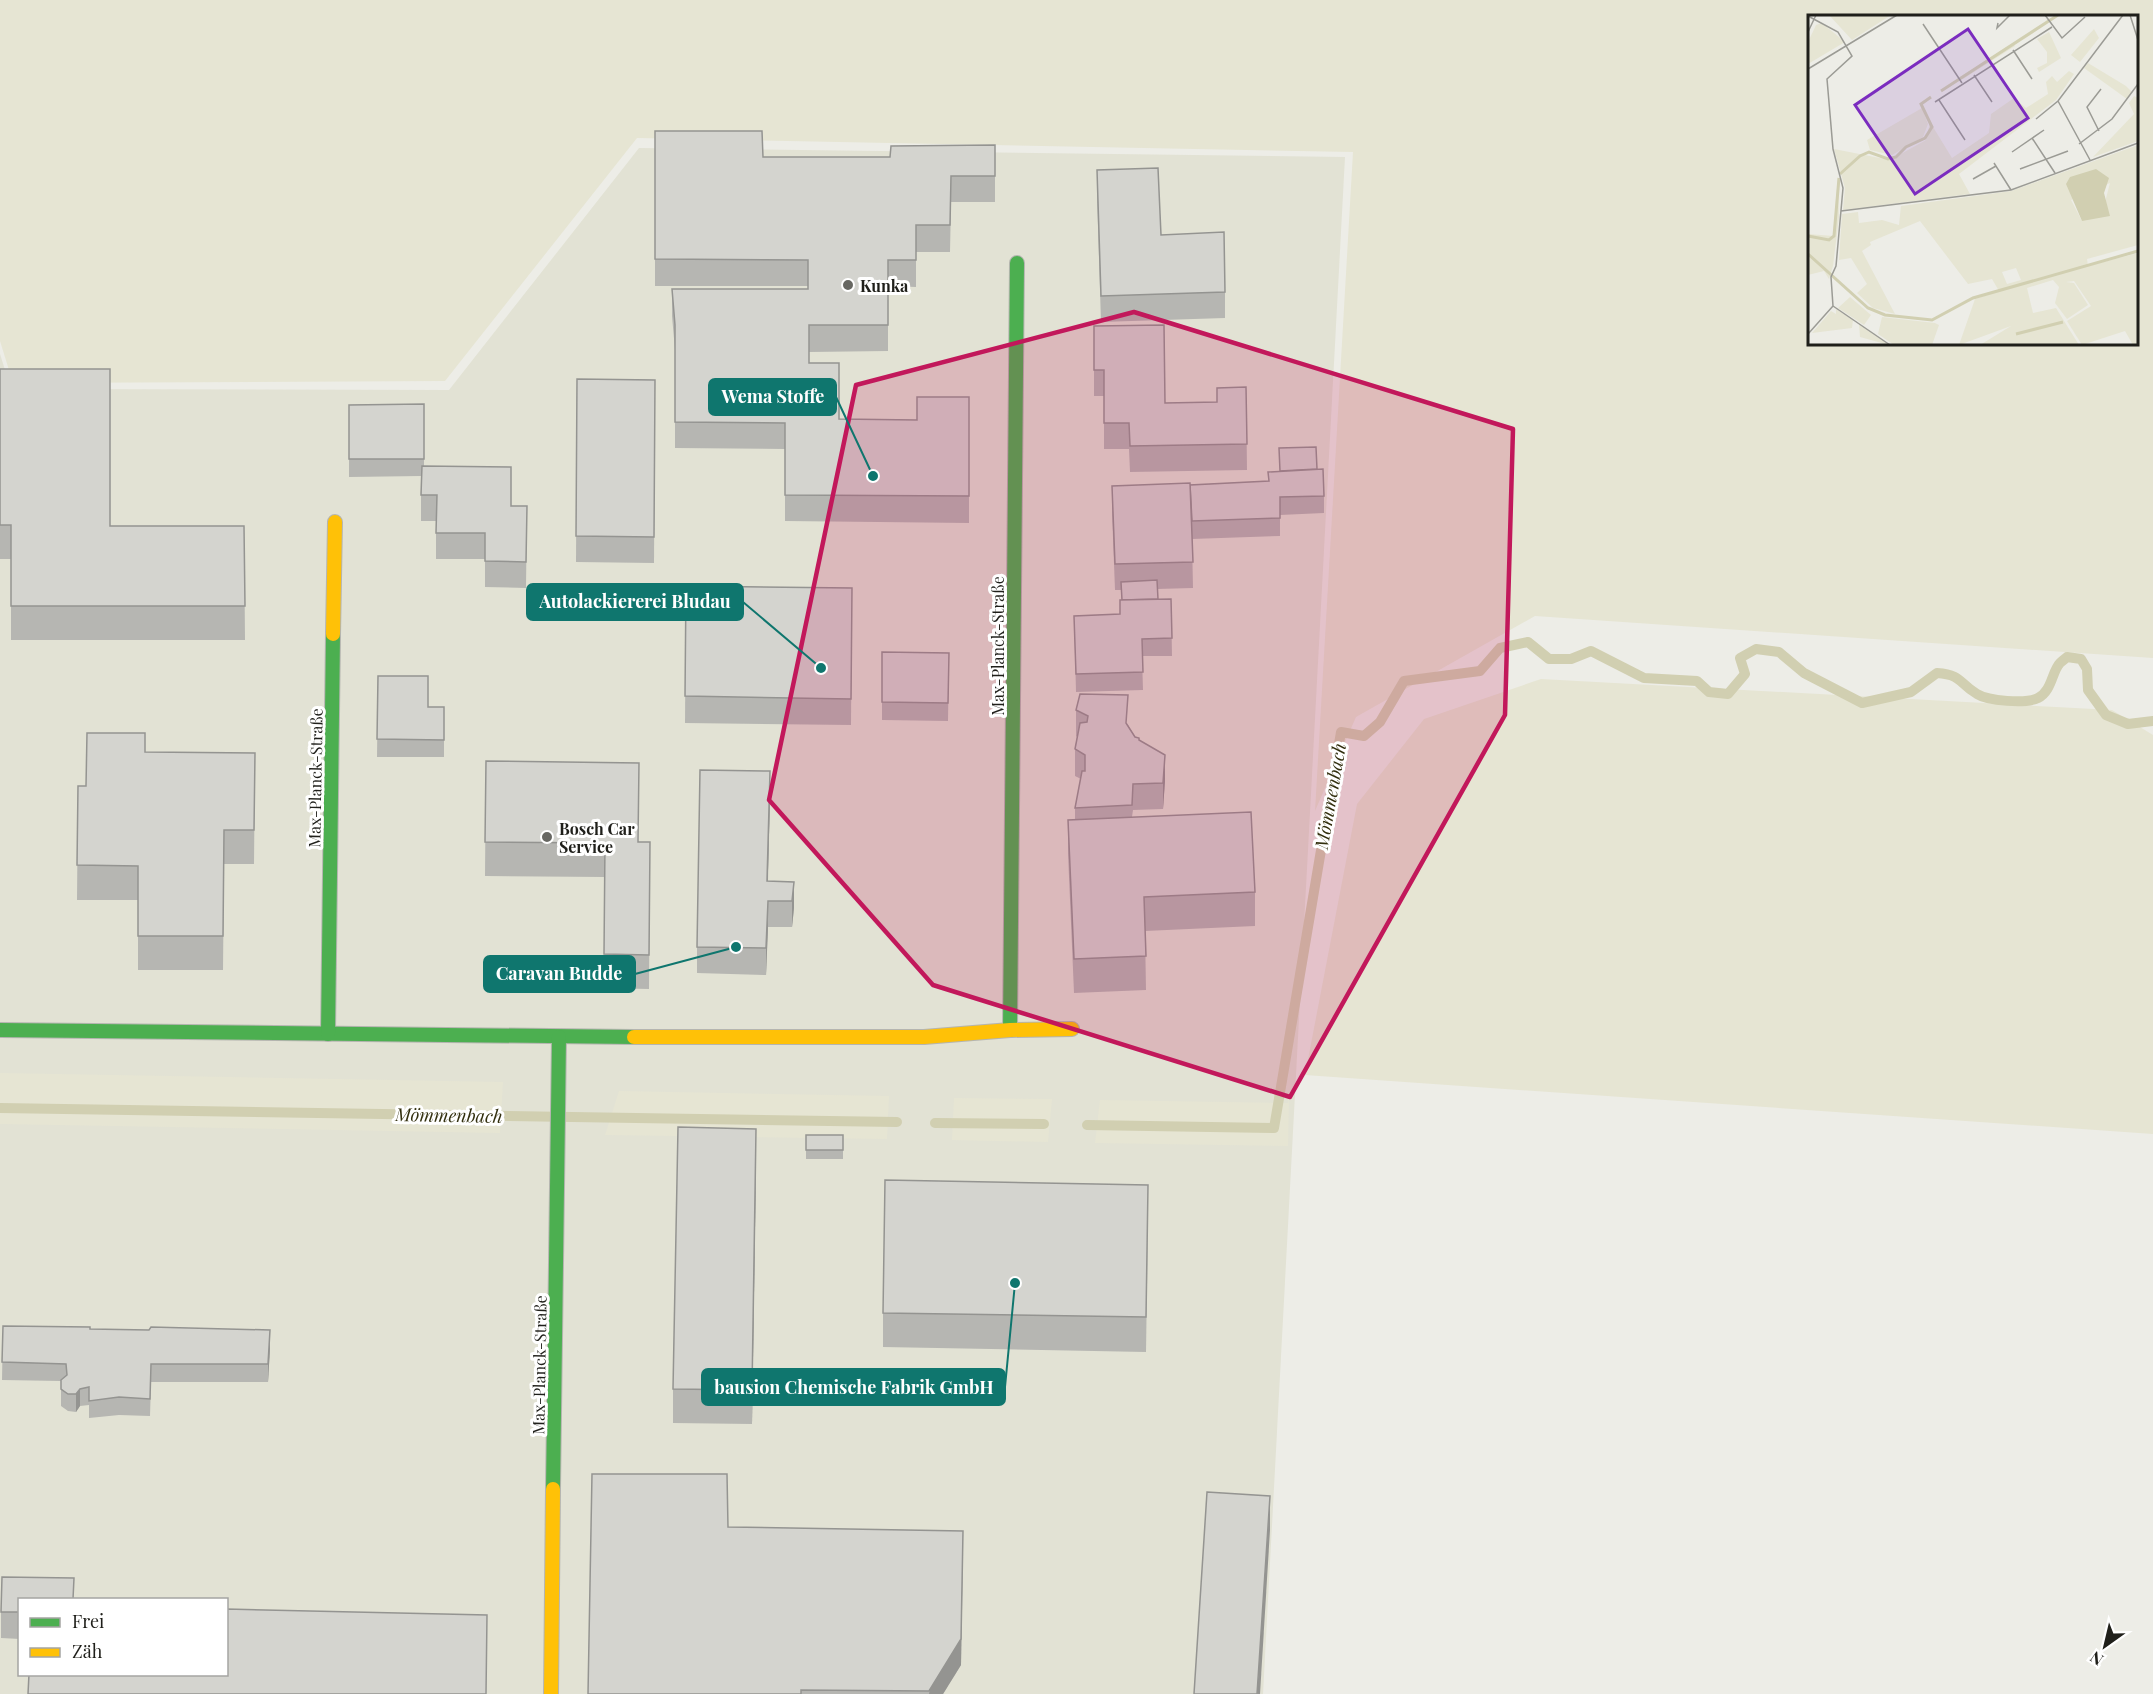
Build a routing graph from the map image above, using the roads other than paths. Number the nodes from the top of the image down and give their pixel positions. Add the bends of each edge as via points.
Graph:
1 (1017, 263) dead end
2 (335, 522) dead end
3 (1072, 1029) dead end
4 (0, 1030) edge
5 (1010, 1030) junction
6 (328, 1034) junction
7 (559, 1037) junction
8 (551, 1694) edge

1 - 5 street, Max-Planck-Straße
2 - 6 street, Max-Planck-Straße
3 - 5 street
4 - 6 street
5 - 7 street via 924,1037
6 - 7 street
7 - 8 street, Max-Planck-Straße

